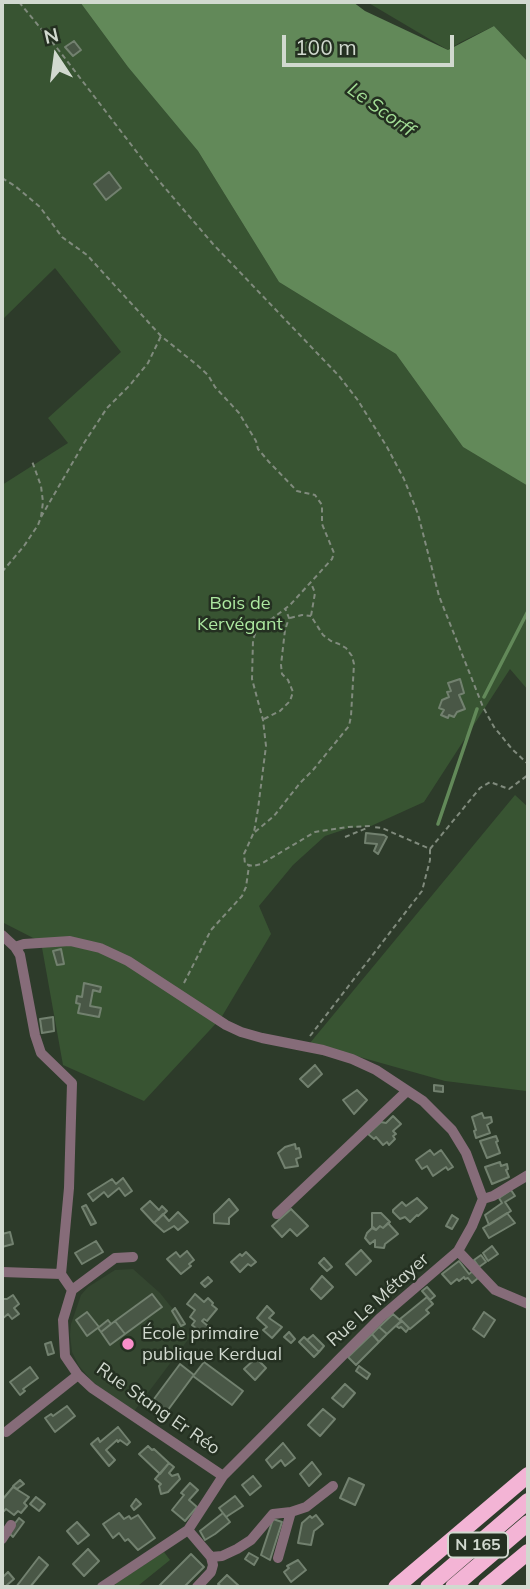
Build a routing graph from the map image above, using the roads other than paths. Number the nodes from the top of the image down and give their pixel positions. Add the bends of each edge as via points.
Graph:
1 (2, 935) edge
2 (15, 947) junction
3 (407, 1091) junction
4 (528, 1175) edge
5 (483, 1199) junction
6 (277, 1214) dead end
7 (458, 1251) junction
8 (133, 1257) dead end
9 (2, 1272) edge
10 (61, 1274) junction
11 (72, 1290) junction
12 (528, 1304) edge
13 (78, 1375) junction
14 (6, 1433) dead end
15 (528, 1475) edge
16 (223, 1476) junction
17 (333, 1486) dead end
18 (528, 1501) edge
19 (291, 1512) junction
20 (528, 1523) edge
21 (11, 1525) dead end
22 (188, 1530) junction
23 (2, 1539) edge
24 (528, 1552) edge
25 (211, 1557) junction
26 (278, 1558) dead end
27 (102, 1587) edge
28 (197, 1587) edge
29 (396, 1587) edge
30 (428, 1587) edge
31 (453, 1587) edge
32 (486, 1587) edge

1 - 2 street
2 - 3 street via 70,941 100,948 241,1032 352,1059
2 - 10 street via 41,1053 72,1083
3 - 5 street via 452,1130
3 - 6 street
4 - 5 street
5 - 7 street, Rue Le Métayer
7 - 12 street via 495,1290
7 - 16 street, Rue Le Métayer via 380,1318
8 - 11 street via 115,1258
9 - 10 street
10 - 11 street
11 - 13 street, Rue Stang Er Réo via 63,1320 65,1356
13 - 14 street
13 - 16 street, Rue Stang Er Réo
15 - 29 highway
16 - 22 street, Rue Le Métayer
17 - 19 street via 306,1507
18 - 30 highway, N 165
19 - 25 street via 273,1514 251,1540
19 - 26 street
20 - 31 highway, N 165
21 - 23 street
22 - 25 street
22 - 27 street, Rue Le Métayer
24 - 32 highway
25 - 28 street via 211,1573

